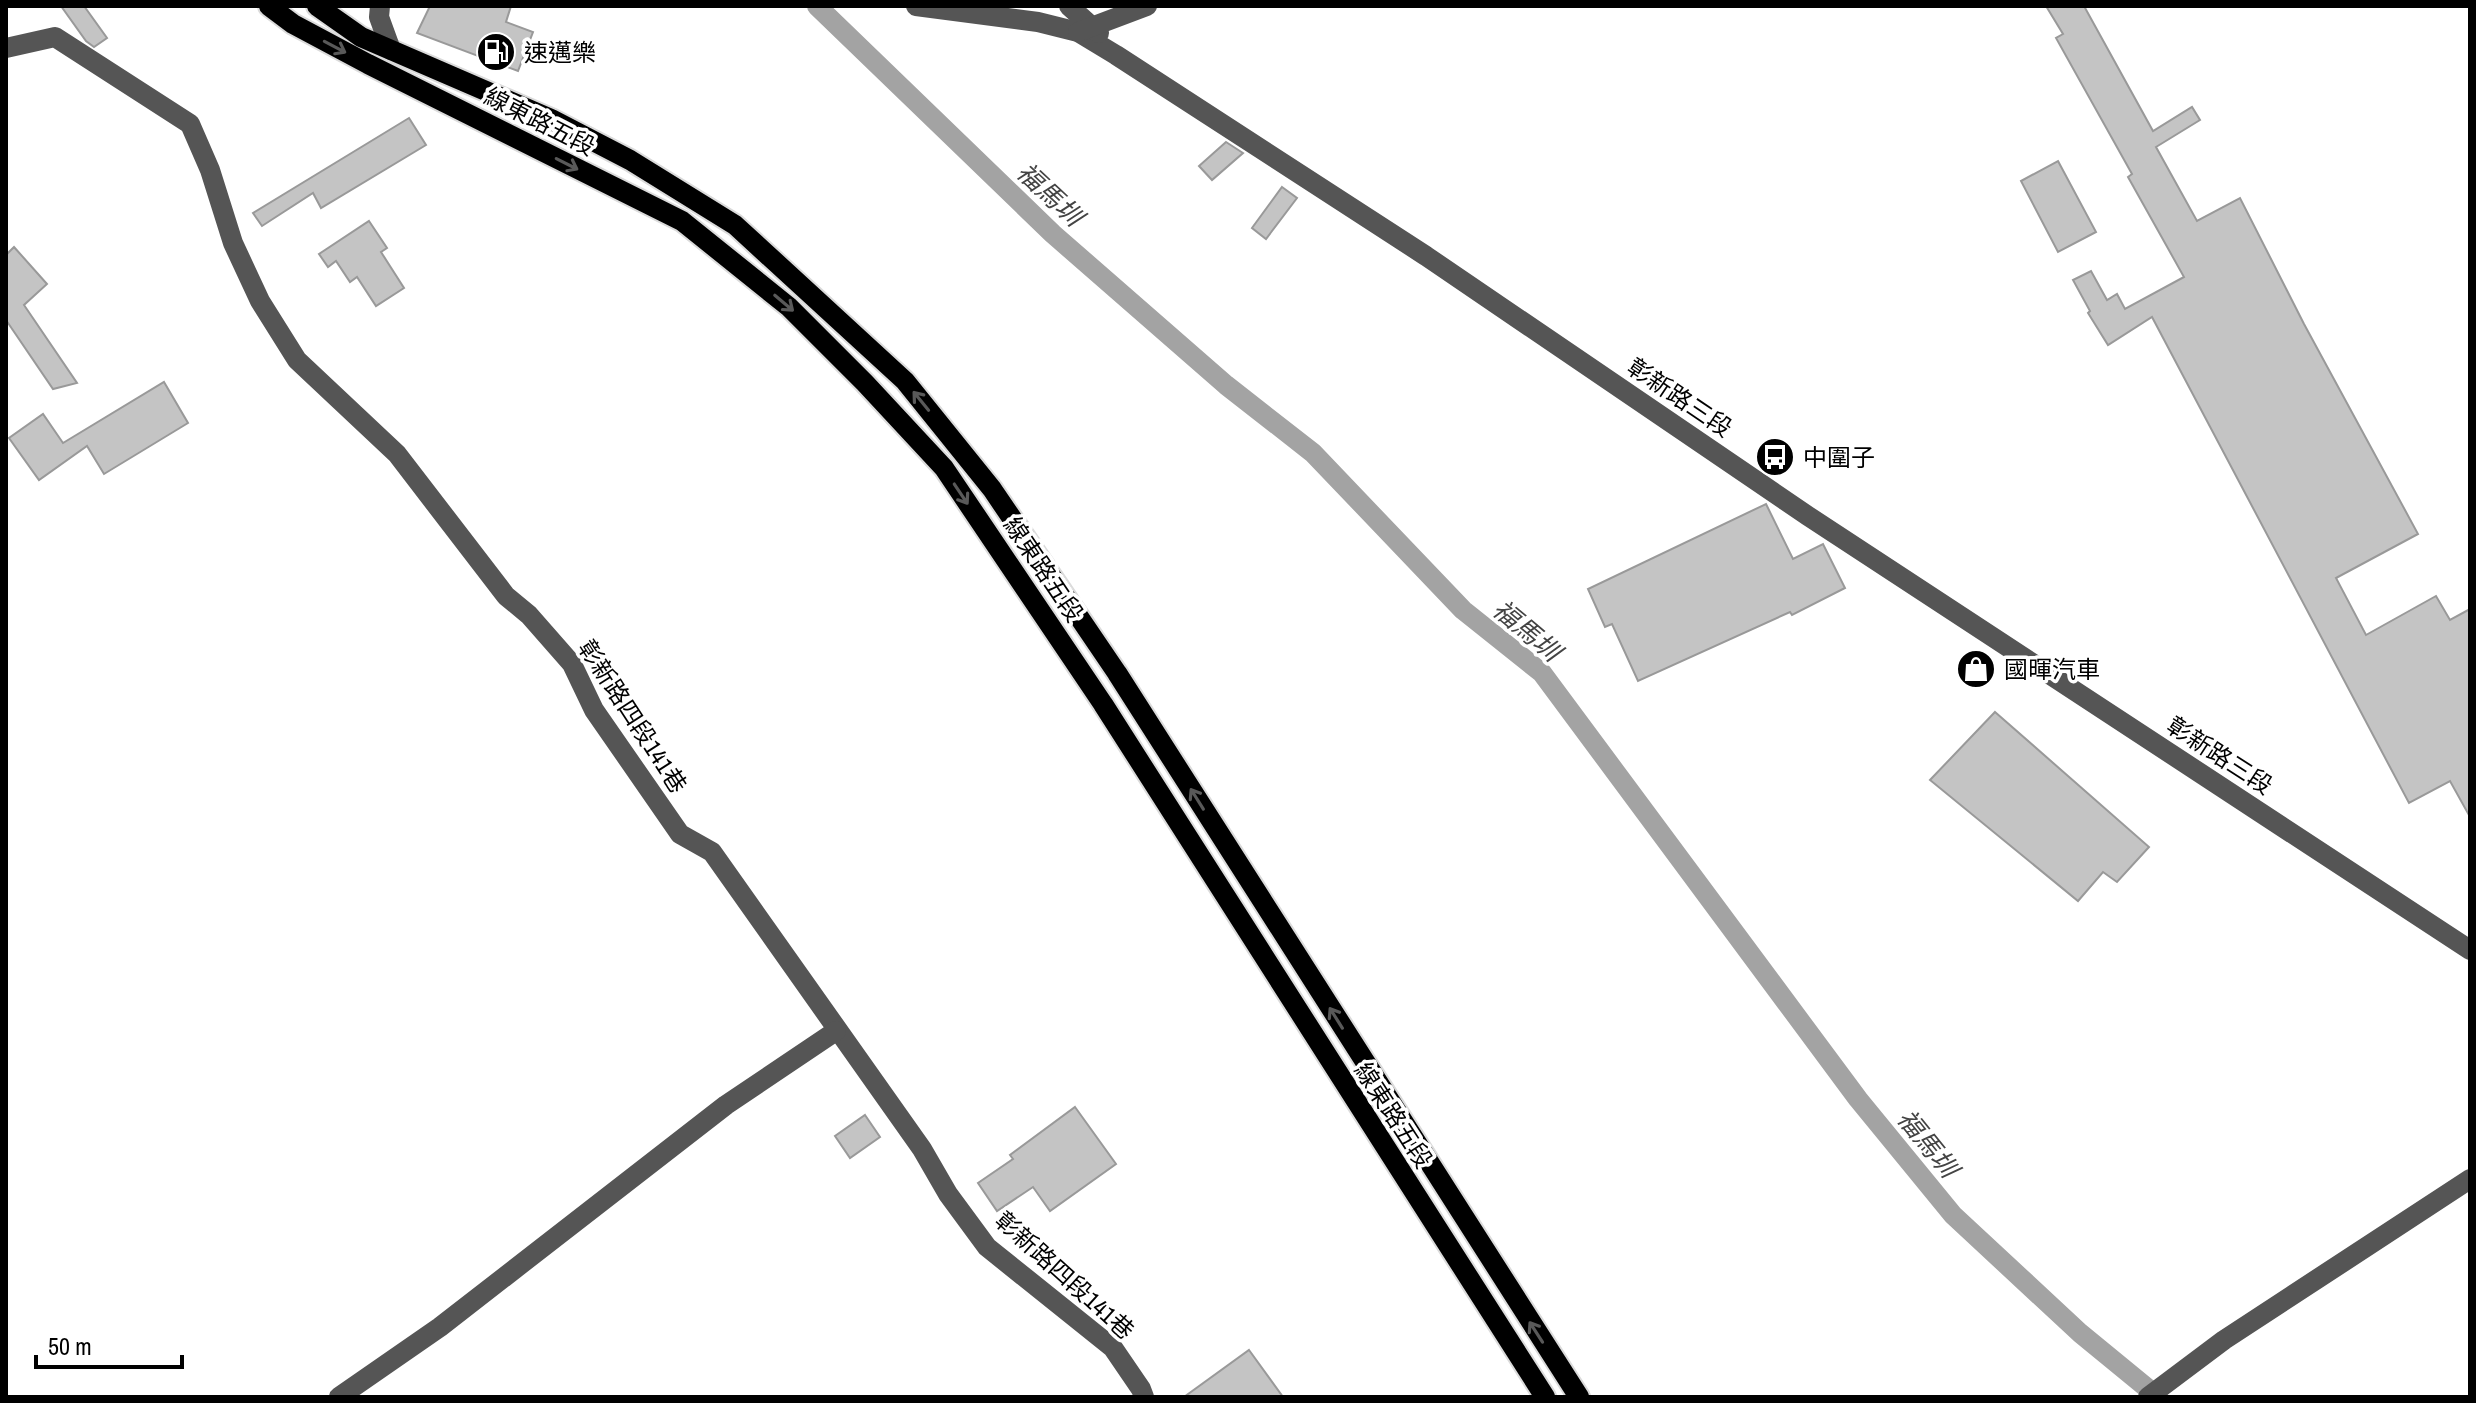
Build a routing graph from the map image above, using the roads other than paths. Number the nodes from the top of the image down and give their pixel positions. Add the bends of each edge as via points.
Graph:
1 (269, 6) edge
2 (317, 6) edge
3 (380, 6) edge
4 (916, 6) edge
5 (1069, 6) edge
6 (1147, 6) edge
7 (1086, 29) junction
8 (6, 48) edge
9 (391, 50) junction
10 (2470, 950) edge
11 (836, 1031) junction
12 (2470, 1179) edge
13 (339, 1397) edge
14 (1144, 1397) edge
15 (1545, 1397) edge
16 (1579, 1397) edge
17 (2148, 1397) edge

1 -> 15 main road, 線東路五段 via 368,64 682,221 789,307 944,468 1103,704
2 - 9 main road, 線東路五段 via 361,37
3 - 9 street
4 - 7 street
5 - 7 street
6 - 7 street
7 - 10 street, 彰新路三段 via 1116,55
8 - 11 street, 彰新路四段141巷 via 55,37 190,124 233,243 260,301 297,360 397,454 506,596 572,664 594,710 680,834 712,852
16 -> 9 main road, 線東路五段 via 1117,673 992,489 905,381 735,225 551,119
11 - 13 street via 726,1105 440,1327
11 - 14 street, 彰新路四段141巷 via 987,1247 1113,1348
12 - 17 street via 2224,1340

